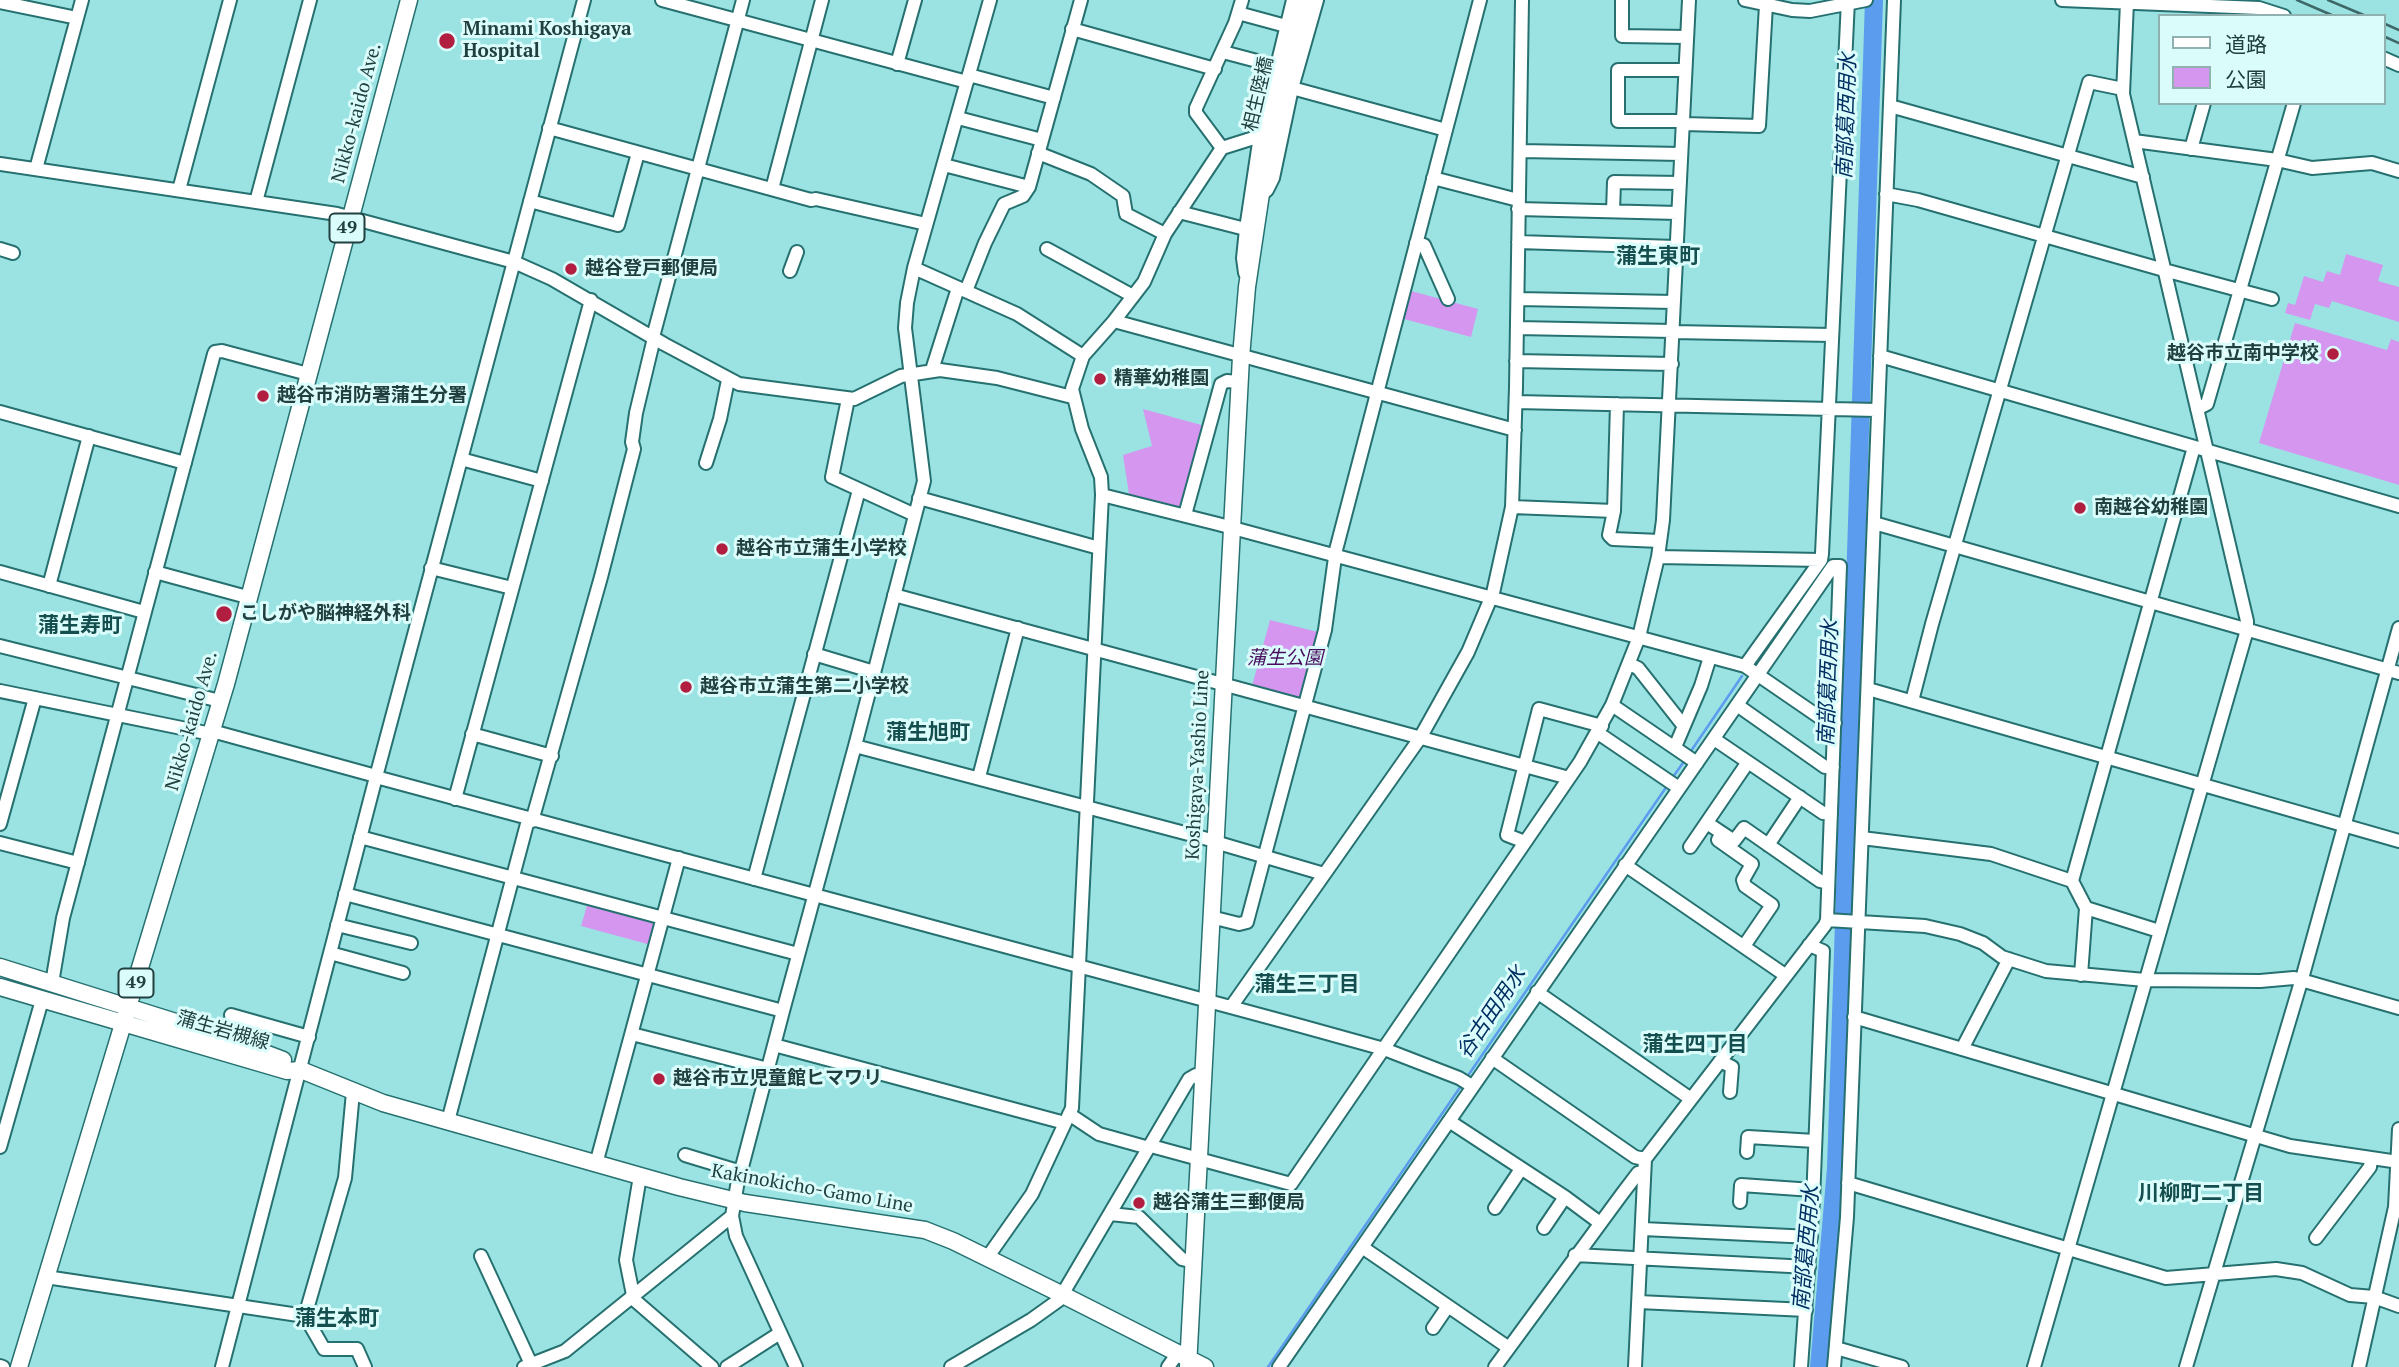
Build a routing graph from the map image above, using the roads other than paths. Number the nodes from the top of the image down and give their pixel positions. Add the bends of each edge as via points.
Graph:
1 (82, 0) edge
2 (230, 0) edge
3 (310, 0) edge
4 (409, 0) edge
5 (583, 0) edge
6 (662, 0) edge
7 (743, 0) edge
8 (822, 0) edge
9 (915, 0) edge
10 (990, 0) edge
11 (1081, 0) edge
12 (1242, 0) edge
13 (1293, 0) edge
14 (1304, 0) edge
15 (1317, 0) edge
16 (1480, 0) edge
17 (1522, 0) edge
18 (1622, 0) edge
19 (1689, 0) edge
20 (1745, 0) edge
21 (1866, 0) edge
22 (1894, 0) edge
23 (2062, 0) edge
24 (0, 2) edge
25 (1848, 2) edge
26 (2127, 2) junction
27 (1771, 4) edge
28 (2229, 11) edge
29 (1238, 13) junction
30 (2279, 14) edge
31 (77, 18) junction
32 (738, 21) junction
33 (1072, 29) junction
34 (1291, 29) junction
35 (1687, 37) junction
36 (811, 40) junction
37 (1223, 52) junction
38 (897, 64) junction
39 (1276, 66) junction
40 (1215, 69) junction
41 (1685, 70) junction
42 (968, 79) junction
43 (1292, 89) junction
44 (2123, 89) junction
45 (1054, 98) junction
46 (2203, 105) edge
47 (2293, 105) edge
48 (1890, 106) junction
49 (958, 118) junction
50 (1683, 122) junction
51 (549, 128) junction
52 (1446, 130) junction
53 (1260, 136) junction
54 (2134, 141) junction
55 (1040, 147) junction
56 (1222, 148) junction
57 (2191, 149) junction
58 (1521, 151) junction
59 (638, 153) junction
60 (1682, 154) junction
61 (2068, 156) junction
62 (2277, 160) junction
63 (0, 164) edge
64 (944, 164) junction
65 (1265, 167) joint
66 (36, 169) junction
67 (698, 169) junction
68 (2399, 171) edge
69 (2143, 177) junction
70 (1433, 178) junction
71 (1680, 183) junction
72 (1029, 187) junction
73 (772, 189) junction
74 (179, 190) junction
75 (1886, 194) junction
76 (1260, 195) junction
77 (530, 201) junction
78 (256, 202) junction
79 (1518, 205) junction
80 (1613, 211) junction
81 (1179, 212) junction
82 (1678, 213) junction
83 (350, 216) junction
84 (926, 224) junction
85 (1250, 230) junction
86 (1165, 234) junction
87 (2045, 235) junction
88 (1518, 242) junction
89 (1416, 243) junction
90 (1676, 247) junction
91 (1047, 249) dead end
92 (797, 252) dead end
93 (514, 262) junction
94 (914, 268) junction
95 (2164, 270) junction
96 (790, 271) dead end
97 (962, 290) junction
98 (2239, 291) junction
99 (1133, 296) junction
100 (1448, 299) dead end
101 (1518, 299) junction
102 (2272, 299) dead end
103 (591, 300) junction
104 (1674, 302) junction
105 (1114, 321) junction
106 (1517, 328) junction
107 (1673, 332) junction
108 (1832, 335) junction
109 (653, 338) junction
110 (1083, 356) junction
111 (1241, 356) junction
112 (1880, 356) junction
113 (1516, 361) junction
114 (1672, 364) junction
115 (932, 370) junction
116 (910, 373) junction
117 (308, 374) junction
118 (728, 380) junction
119 (1239, 382) junction
120 (2000, 391) junction
121 (1377, 393) junction
122 (1072, 397) junction
123 (848, 399) junction
124 (1516, 402) junction
125 (1617, 404) junction
126 (1669, 406) junction
127 (1829, 409) junction
128 (2197, 409) junction
129 (1874, 410) junction
130 (0, 412) edge
131 (1515, 430) junction
132 (89, 436) junction
133 (2200, 449) junction
134 (461, 459) junction
135 (185, 463) junction
136 (706, 463) dead end
137 (542, 481) junction
138 (859, 489) junction
139 (1102, 495) junction
140 (919, 498) junction
141 (2399, 506) edge
142 (1511, 507) junction
143 (1614, 511) junction
144 (915, 515) junction
145 (1185, 515) junction
146 (1874, 523) junction
147 (1231, 528) junction
148 (1660, 541) junction
149 (1955, 545) junction
150 (1099, 548) junction
151 (1335, 557) junction
152 (1658, 557) junction
153 (1821, 560) junction
154 (431, 568) junction
155 (0, 572) edge
156 (156, 572) junction
157 (49, 586) junction
158 (512, 588) junction
159 (894, 595) junction
160 (247, 597) junction
161 (1491, 598) junction
162 (2151, 603) junction
163 (144, 612) junction
164 (1018, 628) junction
165 (2399, 628) edge
166 (2246, 630) junction
167 (1639, 637) junction
168 (0, 646) edge
169 (1093, 651) junction
170 (814, 654) junction
171 (1710, 657) junction
172 (1629, 664) junction
173 (1745, 666) junction
174 (2394, 671) edge
175 (874, 672) junction
176 (1758, 674) junction
177 (128, 678) junction
178 (1223, 684) junction
179 (1868, 688) junction
180 (0, 691) edge
181 (35, 698) junction
182 (220, 701) junction
183 (1912, 701) junction
184 (1612, 705) junction
185 (1737, 705) junction
186 (1305, 706) junction
187 (118, 715) junction
188 (1835, 723) junction
189 (1683, 725) junction
190 (1600, 729) junction
191 (211, 732) junction
192 (472, 734) junction
193 (1420, 737) junction
194 (1714, 739) junction
195 (855, 746) junction
196 (1675, 747) junction
197 (552, 756) junction
198 (2106, 757) junction
199 (1697, 762) junction
200 (1748, 762) junction
201 (1525, 765) junction
202 (1833, 768) junction
203 (376, 776) junction
204 (979, 777) junction
205 (1569, 778) junction
206 (2202, 785) junction
207 (1679, 788) junction
208 (1800, 797) junction
209 (455, 799) junction
210 (1086, 807) junction
211 (1831, 814) junction
212 (530, 820) junction
213 (1707, 823) junction
214 (0, 824) edge
215 (2343, 825) junction
216 (1722, 833) junction
217 (360, 837) junction
218 (1862, 838) junction
219 (1216, 841) junction
220 (2399, 841) edge
221 (1525, 842) junction
222 (0, 843) edge
223 (1768, 845) junction
224 (1690, 847) dead end
225 (1265, 856) junction
226 (679, 858) junction
227 (78, 863) junction
228 (1625, 865) junction
229 (1324, 874) junction
230 (754, 878) junction
231 (512, 879) junction
232 (2072, 881) junction
233 (1828, 883) junction
234 (345, 894) junction
235 (815, 896) junction
236 (2086, 908) junction
237 (1211, 918) junction
238 (662, 919) junction
239 (1829, 920) junction
240 (1857, 921) junction
241 (337, 925) junction
242 (2159, 931) junction
243 (499, 935) junction
244 (411, 943) dead end
245 (1809, 945) junction
246 (1744, 946) junction
247 (330, 953) junction
248 (799, 954) junction
249 (2009, 959) junction
250 (1079, 966) junction
251 (0, 967) edge
252 (403, 973) dead end
253 (648, 975) junction
254 (1786, 975) junction
255 (2081, 975) junction
256 (2301, 979) junction
257 (2145, 980) junction
258 (52, 984) junction
259 (0, 987) edge
260 (1537, 992) junction
261 (42, 1000) junction
262 (1207, 1000) junction
263 (128, 1007) junction
264 (1231, 1007) junction
265 (2399, 1008) edge
266 (783, 1011) junction
267 (231, 1015) dead end
268 (1854, 1017) junction
269 (123, 1024) junction
270 (632, 1034) junction
271 (309, 1037) junction
272 (774, 1045) junction
273 (1384, 1049) junction
274 (1962, 1049) junction
275 (1492, 1058) junction
276 (1720, 1061) junction
277 (768, 1069) junction
278 (307, 1073) junction
279 (1203, 1075) junction
280 (1472, 1086) junction
281 (352, 1092) junction
282 (1730, 1092) dead end
283 (2112, 1094) junction
284 (1691, 1099) junction
285 (1067, 1119) junction
286 (448, 1121) junction
287 (1449, 1121) junction
288 (2399, 1129) edge
289 (2255, 1135) junction
290 (1815, 1141) junction
291 (0, 1147) edge
292 (1150, 1147) junction
293 (1747, 1152) dead end
294 (685, 1155) dead end
295 (1199, 1158) junction
296 (2371, 1158) junction
297 (2398, 1162) edge
298 (596, 1164) junction
299 (1644, 1166) junction
300 (1521, 1169) junction
301 (741, 1171) junction
302 (640, 1176) junction
303 (1848, 1183) junction
304 (1813, 1190) junction
305 (1565, 1197) junction
306 (1740, 1202) dead end
307 (734, 1208) junction
308 (1495, 1208) dead end
309 (1110, 1214) junction
310 (1600, 1223) junction
311 (1544, 1228) dead end
312 (1643, 1229) junction
313 (1811, 1237) junction
314 (2316, 1238) dead end
315 (1362, 1247) junction
316 (2068, 1249) junction
317 (1575, 1255) junction
318 (481, 1256) dead end
319 (987, 1258) junction
320 (1641, 1259) junction
321 (1194, 1262) junction
322 (1809, 1267) junction
323 (2214, 1274) junction
324 (46, 1276) junction
325 (1063, 1295) junction
326 (632, 1296) junction
327 (2374, 1297) junction
328 (1639, 1302) junction
329 (239, 1305) junction
330 (1448, 1306) junction
331 (2399, 1306) edge
332 (1806, 1310) junction
333 (305, 1316) junction
334 (1433, 1328) dead end
335 (780, 1333) junction
336 (1509, 1348) junction
337 (1836, 1348) junction
338 (1185, 1359) edge
339 (966, 1363) edge
340 (531, 1365) edge
341 (19, 1367) edge
342 (222, 1367) edge
343 (365, 1367) edge
344 (712, 1367) edge
345 (727, 1367) edge
346 (796, 1367) edge
347 (951, 1367) edge
348 (1168, 1367) edge
349 (1205, 1367) edge
350 (1279, 1367) edge
351 (1495, 1367) edge
352 (1635, 1367) edge
353 (1801, 1367) edge
354 (1834, 1367) edge
355 (1902, 1367) edge
356 (2034, 1367) edge
357 (2186, 1367) edge
358 (2359, 1367) edge

1 - 31 street
2 - 74 street
3 - 78 street
4 - 83 main road, Nikko-kaido Ave. / 49
5 - 51 street
6 - 32 street
7 - 32 street
8 - 36 street
9 - 38 street
10 - 42 street
11 - 33 street
12 - 29 street
13 - 34 street
14 - 34 main road
15 - 43 street
16 - 52 street
17 - 58 street
18 - 35 street via 1622,36
19 - 35 street
20 - 27 street
21 - 25 street
22 - 48 street
23 - 26 street
24 - 31 street
25 - 27 street via 1810,11
25 - 108 street
26 - 28 street
26 - 44 street
27 - 50 street via 1759,126
28 - 30 street via 2265,8
29 - 34 street
29 - 37 street
31 - 66 street
32 - 36 street
32 - 67 street
33 - 40 street
33 - 45 street
34 - 39 street
34 - 65 main road, 相生陸橋
35 - 41 street
36 - 38 street
36 - 73 street
37 - 39 street
37 - 40 street
38 - 42 street
39 - 53 street
40 - 56 street via 1196,113
41 - 50 street
41 - 50 street via 1618,70 1618,121
42 - 45 street
42 - 49 street
43 - 52 street
43 - 76 street via 1273,178
44 - 54 street
44 - 61 street via 2089,82
45 - 55 street
46 - 57 street
47 - 62 street
48 - 61 street
48 - 75 street
49 - 55 street
49 - 64 street
50 - 60 street
51 - 59 street
51 - 77 street
52 - 70 street
53 - 56 street
53 - 85 street
54 - 57 street
54 - 69 street
55 - 72 street
55 - 86 street via 1123,196 1126,214
56 - 81 street
57 - 62 street
58 - 60 street
58 - 79 street
59 - 67 street
59 - 77 street via 618,225
60 - 71 street
61 - 69 street
61 - 87 street
62 - 68 street via 2312,168 2372,163
62 - 98 street
63 - 66 street
64 - 72 street
64 - 84 street
65 - 76 main road, Koshigaya-Yashio Line
66 - 74 street
67 - 73 street
67 - 109 street
69 - 95 street
70 - 79 street
70 - 89 street
71 - 80 street via 1614,182
71 - 82 street
72 - 97 street via 1023,196 1004,204
73 - 84 street
74 - 78 street
75 - 87 street
75 - 112 street
76 - 85 main road, Koshigaya-Yashio Line
77 - 93 street
78 - 83 street
79 - 80 street
79 - 88 street
80 - 82 street
81 - 85 street
81 - 86 street
82 - 90 street
83 - 93 street
83 - 117 main road, Nikko-kaido Ave. / 49
84 - 94 street
85 - 111 main road, Koshigaya-Yashio Line
86 - 99 street
87 - 95 street
87 - 120 street
88 - 90 street
88 - 101 street
89 - 100 street via 1424,245
89 - 121 street
90 - 104 street
91 - 99 street
92 - 96 street
93 - 103 street
93 - 134 street
94 - 97 street
94 - 116 street via 905,328
95 - 98 street
95 - 128 street
97 - 110 street via 1017,314
97 - 115 street
98 - 102 street
98 - 128 street via 2207,404
99 - 105 street
101 - 104 street
101 - 106 street
103 - 109 street
103 - 137 street
104 - 107 street
105 - 110 street
105 - 111 street
106 - 107 street
106 - 113 street
107 - 108 street
107 - 114 street
108 - 127 street
109 - 118 street
109 - 197 street via 636,412 634,449
110 - 122 street
111 - 119 main road, Koshigaya-Yashio Line
111 - 121 street
112 - 120 street
112 - 129 street
113 - 114 street
113 - 124 street
114 - 126 street
115 - 116 street
115 - 122 street via 997,378
116 - 123 street
116 - 140 street via 924,481
117 - 135 street via 215,352
117 - 160 main road, Nikko-kaido Ave. / 49
118 - 123 street
118 - 136 street
119 - 145 street via 1221,384
119 - 147 main road, Koshigaya-Yashio Line
120 - 133 street
120 - 149 street
121 - 131 street
121 - 151 street
122 - 139 street via 1101,477
123 - 138 street via 832,477
124 - 125 street
124 - 131 street
125 - 126 street
125 - 143 street
126 - 127 street
126 - 148 street
127 - 129 street
127 - 153 street
128 - 133 street
129 - 146 street via 1878,457
130 - 132 street
131 - 142 street
132 - 135 street
132 - 157 street
133 - 141 street
133 - 162 street
133 - 166 street
134 - 137 street
134 - 154 street
135 - 156 street
137 - 158 street
138 - 144 street
138 - 170 street
139 - 145 street
139 - 150 street
140 - 144 street
140 - 150 street
142 - 143 street
142 - 161 street
143 - 148 street via 1609,535 1613,539
144 - 159 street
145 - 147 street
146 - 149 street
146 - 179 street
147 - 151 street
147 - 178 main road, Koshigaya-Yashio Line
148 - 152 street
149 - 162 street
149 - 183 street
150 - 169 street
151 - 161 street
151 - 186 street via 1325,630
152 - 153 street
152 - 167 street
153 - 173 street
154 - 158 street
154 - 203 street
155 - 157 street
156 - 160 street
156 - 163 street
157 - 163 street
158 - 192 street
159 - 164 street
159 - 175 street
160 - 182 main road, Nikko-kaido Ave. / 49
161 - 167 street
161 - 193 street via 1464,661
162 - 166 street
162 - 198 street
163 - 177 street
164 - 169 street
164 - 204 street
165 - 174 street
166 - 174 street
166 - 206 street
167 - 171 street
167 - 172 street
168 - 177 street
169 - 178 street
169 - 210 street
170 - 175 street
170 - 230 street
171 - 173 street
171 - 189 street
172 - 184 street
172 - 189 street via 1638,668
173 - 176 street
174 - 215 street
175 - 195 street
176 - 185 street
176 - 188 street via 1828,723
176 - 188 street via 1833,566 1840,566
177 - 182 street
177 - 187 street
178 - 186 street
178 - 219 main road, Koshigaya-Yashio Line
179 - 183 street
179 - 218 street
180 - 181 street
181 - 187 street
181 - 214 street
182 - 191 main road, Nikko-kaido Ave. / 49
183 - 198 street
184 - 190 street
184 - 196 street
185 - 194 street
185 - 202 street via 1825,767
186 - 193 street
186 - 225 street
187 - 191 street
187 - 227 street
188 - 202 street
189 - 196 street
190 - 201 street via 1539,709
190 - 205 street
190 - 207 street
191 - 203 street
191 - 263 main road, Nikko-kaido Ave. / 49
192 - 197 street
192 - 209 street
193 - 201 street
193 - 229 street
194 - 199 street
194 - 200 street
195 - 204 street
195 - 235 street
196 - 199 street
197 - 212 street
198 - 206 street
198 - 232 street
199 - 207 street
200 - 208 street
200 - 213 street
201 - 205 street
201 - 221 street via 1507,835
202 - 211 street
203 - 209 street
203 - 217 street
204 - 210 street
205 - 221 street
206 - 215 street
206 - 242 street
207 - 228 street
208 - 211 street
208 - 223 street
209 - 212 street
210 - 219 street
210 - 250 street
211 - 233 street
212 - 226 street
212 - 231 street
213 - 216 street
213 - 224 street
215 - 220 street
215 - 256 street
216 - 223 street via 1734,841 1744,828
216 - 246 street via 1718,840 1752,864 1743,880 1745,886 1772,905
217 - 231 street
217 - 234 street
218 - 232 street via 1991,854
218 - 240 street
219 - 225 street
219 - 237 main road, Koshigaya-Yashio Line
221 - 273 street
222 - 227 street
223 - 233 street
225 - 229 street
225 - 237 street via 1247,922
226 - 230 street
226 - 238 street
227 - 258 street
228 - 246 street
228 - 260 street
229 - 264 street
230 - 235 street
231 - 238 street
231 - 243 street
232 - 236 street
233 - 239 street
234 - 241 street
234 - 243 street
235 - 248 street
235 - 250 street
236 - 242 street
236 - 255 street
237 - 262 main road, Koshigaya-Yashio Line
238 - 248 street
238 - 253 street
239 - 240 street
239 - 245 street
240 - 249 street via 1925,926 1960,934
240 - 268 street
241 - 244 street
241 - 247 street
242 - 257 street
243 - 253 street
243 - 286 street
245 - 254 street
245 - 290 street via 1823,951
246 - 254 street
247 - 252 street
247 - 271 street
248 - 266 street
249 - 255 street via 2046,971
249 - 274 street
250 - 262 street
250 - 285 street via 1072,1108
251 - 258 main road, Kakinokicho-Gamo Line
253 - 266 street
253 - 270 street
254 - 276 street
255 - 257 street
256 - 257 street
256 - 265 street
256 - 289 street
257 - 283 street
258 - 263 main road, Kakinokicho-Gamo Line
259 - 261 main road, 蒲生岩槻線
260 - 275 street
260 - 284 street
261 - 269 main road, 蒲生岩槻線
261 - 291 street
262 - 264 street
262 - 279 main road, Koshigaya-Yashio Line
263 - 269 main road, Nikko-kaido Ave. / 49
263 - 278 main road, Kakinokicho-Gamo Line via 217,1035
264 - 273 street
266 - 272 street
267 - 271 street
268 - 274 street
268 - 303 street
269 - 278 main road, 蒲生岩槻線
269 - 324 main road, Nikko-kaido Ave. / 49
270 - 277 street
270 - 298 street
271 - 278 street
272 - 277 street
272 - 285 street
273 - 280 street
273 - 295 street via 1291,1184
274 - 283 street
275 - 280 street
275 - 299 street
276 - 282 street via 1732,1067
276 - 284 street
277 - 301 street
278 - 281 main road, Kakinokicho-Gamo Line
278 - 329 street
279 - 292 street via 1189,1079
279 - 295 main road, Koshigaya-Yashio Line
280 - 287 street
281 - 286 main road, Kakinokicho-Gamo Line
281 - 333 street via 345,1178
283 - 289 street
283 - 316 street
284 - 299 street
285 - 292 street via 1099,1135
285 - 319 street via 1032,1194
286 - 298 main road, Kakinokicho-Gamo Line
287 - 300 street
287 - 315 street
288 - 297 street
289 - 296 street via 2290,1146
289 - 323 street
290 - 293 street via 1748,1138
290 - 304 street
292 - 295 street
292 - 309 street
294 - 301 street
295 - 321 main road, Koshigaya-Yashio Line
296 - 297 street
296 - 314 street via 2370,1167
297 - 327 street via 2395,1207
298 - 302 main road, Kakinokicho-Gamo Line
299 - 310 street
299 - 312 street
300 - 305 street
300 - 308 street
301 - 307 street
302 - 307 main road, Kakinokicho-Gamo Line
302 - 326 street via 626,1260
303 - 316 street
303 - 337 street
304 - 306 street via 1741,1185
304 - 313 street
305 - 310 street
305 - 311 street
307 - 319 main road, Kakinokicho-Gamo Line via 925,1230
307 - 326 street
307 - 335 street via 736,1236
309 - 321 street via 1139,1217 1182,1259
309 - 325 street
310 - 317 street
312 - 313 street
312 - 320 street
313 - 322 street
315 - 330 street
315 - 350 street
316 - 323 street via 2166,1278
316 - 356 street
317 - 320 street
317 - 336 street
318 - 340 street
319 - 325 main road, Kakinokicho-Gamo Line
320 - 322 street
320 - 328 street
321 - 338 main road, Koshigaya-Yashio Line
322 - 332 street
323 - 327 street via 2276,1269 2302,1273 2350,1295
323 - 357 street
324 - 329 street
324 - 341 main road, Nikko-kaido Ave. / 49
325 - 338 main road, Kakinokicho-Gamo Line
325 - 339 street
326 - 340 street via 565,1351
326 - 344 street
327 - 331 street
327 - 358 street
328 - 332 street
328 - 352 street
329 - 333 street
329 - 342 street
330 - 334 street
330 - 336 street
332 - 353 street
333 - 343 street via 324,1349 357,1349
335 - 345 street
335 - 346 street
336 - 351 street
337 - 354 street
337 - 355 street
338 - 348 street
338 - 349 main road, Kakinokicho-Gamo Line
339 - 347 street

